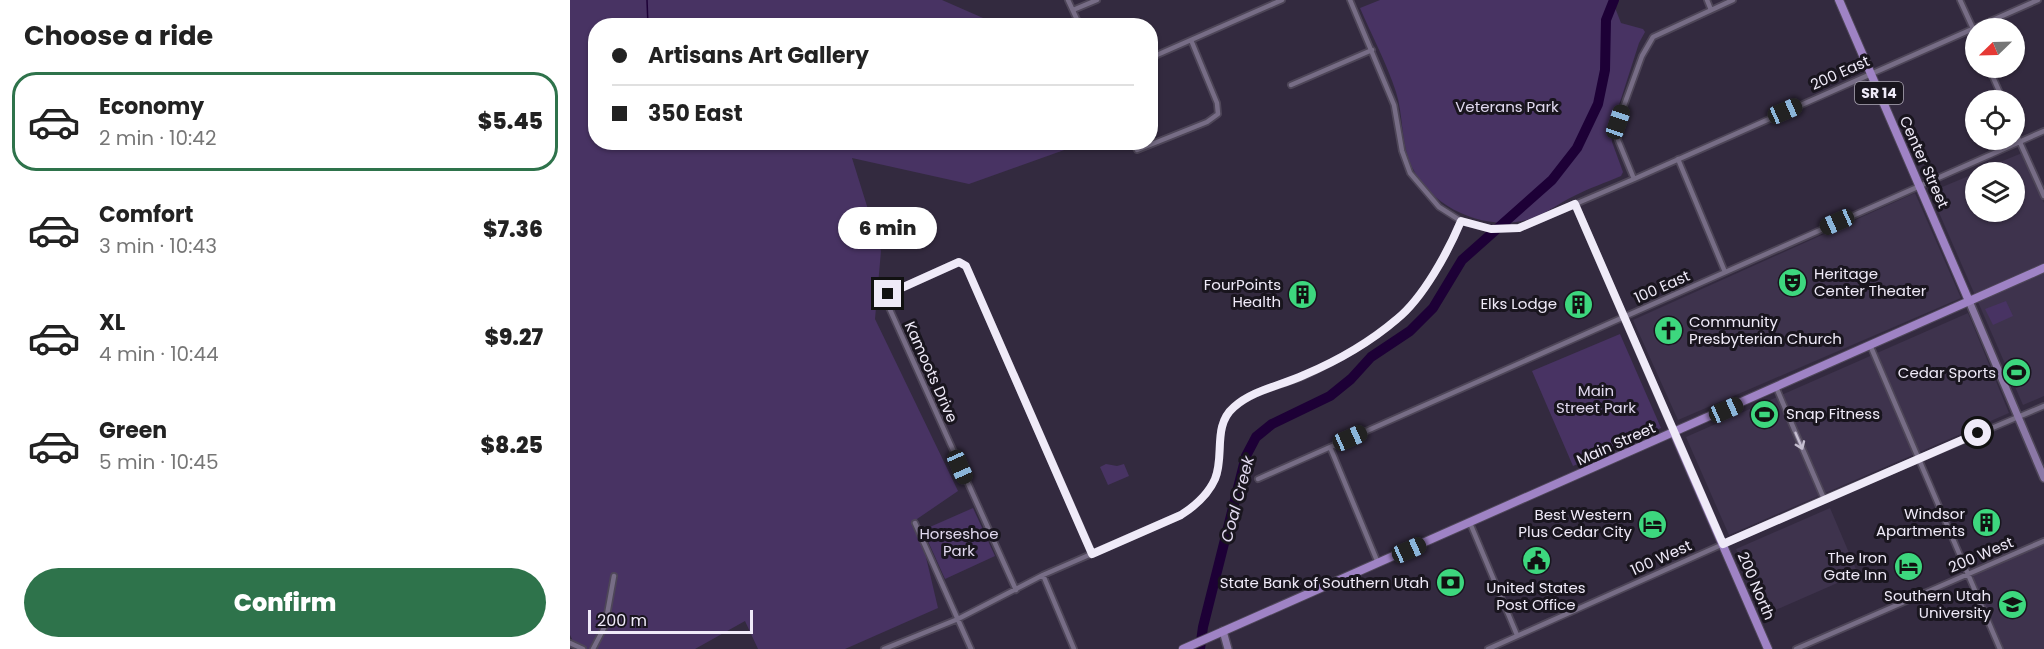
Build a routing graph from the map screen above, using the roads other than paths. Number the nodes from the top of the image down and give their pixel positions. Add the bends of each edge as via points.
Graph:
1 (1068, 0) edge
2 (1097, 0) edge
3 (1282, 0) edge
4 (1350, 0) edge
5 (1707, 0) edge
6 (1733, 0) edge
7 (1839, 0) edge
8 (1960, 0) edge
9 (2038, 0) edge
10 (1073, 10) junction
11 (1711, 10) junction
12 (1076, 18) edge
13 (1968, 18) edge
14 (1996, 18) edge
15 (1965, 32) edge
16 (1191, 40) junction
17 (1372, 50) junction
18 (1158, 54) edge
19 (1871, 73) junction
20 (1291, 85) dead end
21 (2044, 131) edge
22 (2025, 140) edge
23 (1158, 142) edge
24 (2001, 150) edge
25 (2024, 150) edge
26 (1678, 159) junction
27 (1634, 179) junction
28 (1920, 185) junction
29 (2044, 196) edge
30 (1575, 204) junction
31 (1461, 221) junction
32 (2044, 268) edge
33 (1725, 272) junction
34 (1969, 301) junction
35 (1624, 317) junction
36 (1870, 345) junction
37 (1776, 387) junction
38 (2044, 405) edge
39 (2018, 417) junction
40 (1674, 433) junction
41 (1330, 447) junction
42 (1918, 459) junction
43 (2044, 478) edge
44 (1258, 479) dead end
45 (1824, 500) junction
46 (915, 523) dead end
47 (1470, 523) junction
48 (2044, 541) edge
49 (1723, 544) junction
50 (1092, 554) junction
51 (1378, 563) junction
52 (1967, 574) junction
53 (1043, 575) junction
54 (614, 576) dead end
55 (1016, 590) junction
56 (958, 619) junction
57 (1223, 631) junction
58 (1518, 635) junction
59 (570, 643) edge
60 (583, 649) edge
61 (593, 649) edge
62 (884, 649) edge
63 (971, 649) edge
64 (1074, 649) edge
65 (1183, 649) edge
66 (1228, 649) edge
67 (1488, 649) edge
68 (1768, 649) edge
69 (1796, 649) edge
70 (2000, 649) edge

1 - 10 street
2 - 10 street
3 - 16 street
4 - 17 street
5 - 11 street
6 - 11 street
7 - 19 main road, Center Street / SR 14
8 - 13 street
9 - 14 street, 200 East
10 - 12 street
11 - 27 street via 1653,37 1642,56 1618,122 1618,140
15 - 19 street, 200 East
16 - 18 street
16 - 23 street via 1218,114
17 - 20 street
17 - 31 street via 1394,105 1410,173 1439,207
19 - 26 street, 200 East
19 - 28 main road, Center Street / SR 14
21 - 22 street, 100 East
24 - 28 street, 100 East
25 - 29 street
26 - 27 street, 200 East
26 - 33 street
27 - 30 street, 200 East
28 - 33 street, 100 East
28 - 34 main road, Center Street / SR 14
30 - 31 street, 200 East via 1519,228 1491,229
30 - 35 street, 200 North
31 - 50 street via 1448,250 1398,318 1329,364 1250,395 1232,408 1221,423 1216,478 1206,495 1181,515
32 - 34 main road, Main Street
33 - 35 street, 100 East
34 - 36 main road, Main Street
34 - 39 main road
35 - 40 street, 200 North
35 - 41 street, 100 East
36 - 37 main road, Main Street
36 - 42 street
37 - 40 main road, Main Street
37 -> 45 street
38 - 39 street, 100 West
39 - 42 street, 100 West
39 - 43 main road
40 - 47 main road, Main Street
40 - 49 main road, 200 North
41 - 44 street, 100 East
41 - 51 street
42 - 45 street, 100 West
42 - 52 street
45 - 49 street, 100 West
46 - 56 street
47 - 51 main road, Main Street
47 - 58 street
48 - 52 street, 200 West
49 - 58 street, 100 West
49 - 68 main road, 200 North
50 - 53 street
50 - 55 street, Kamoots Drive via 966,266 959,262 888,294 887,303
51 - 57 main road, Main Street
52 - 69 street, 200 West
52 - 70 street
53 - 55 street
53 - 64 street
54 - 61 street via 605,626
55 - 56 street
56 - 62 street
56 - 63 street
57 - 65 main road, Main Street
57 - 66 main road
58 - 67 street, 100 West
59 - 60 street

